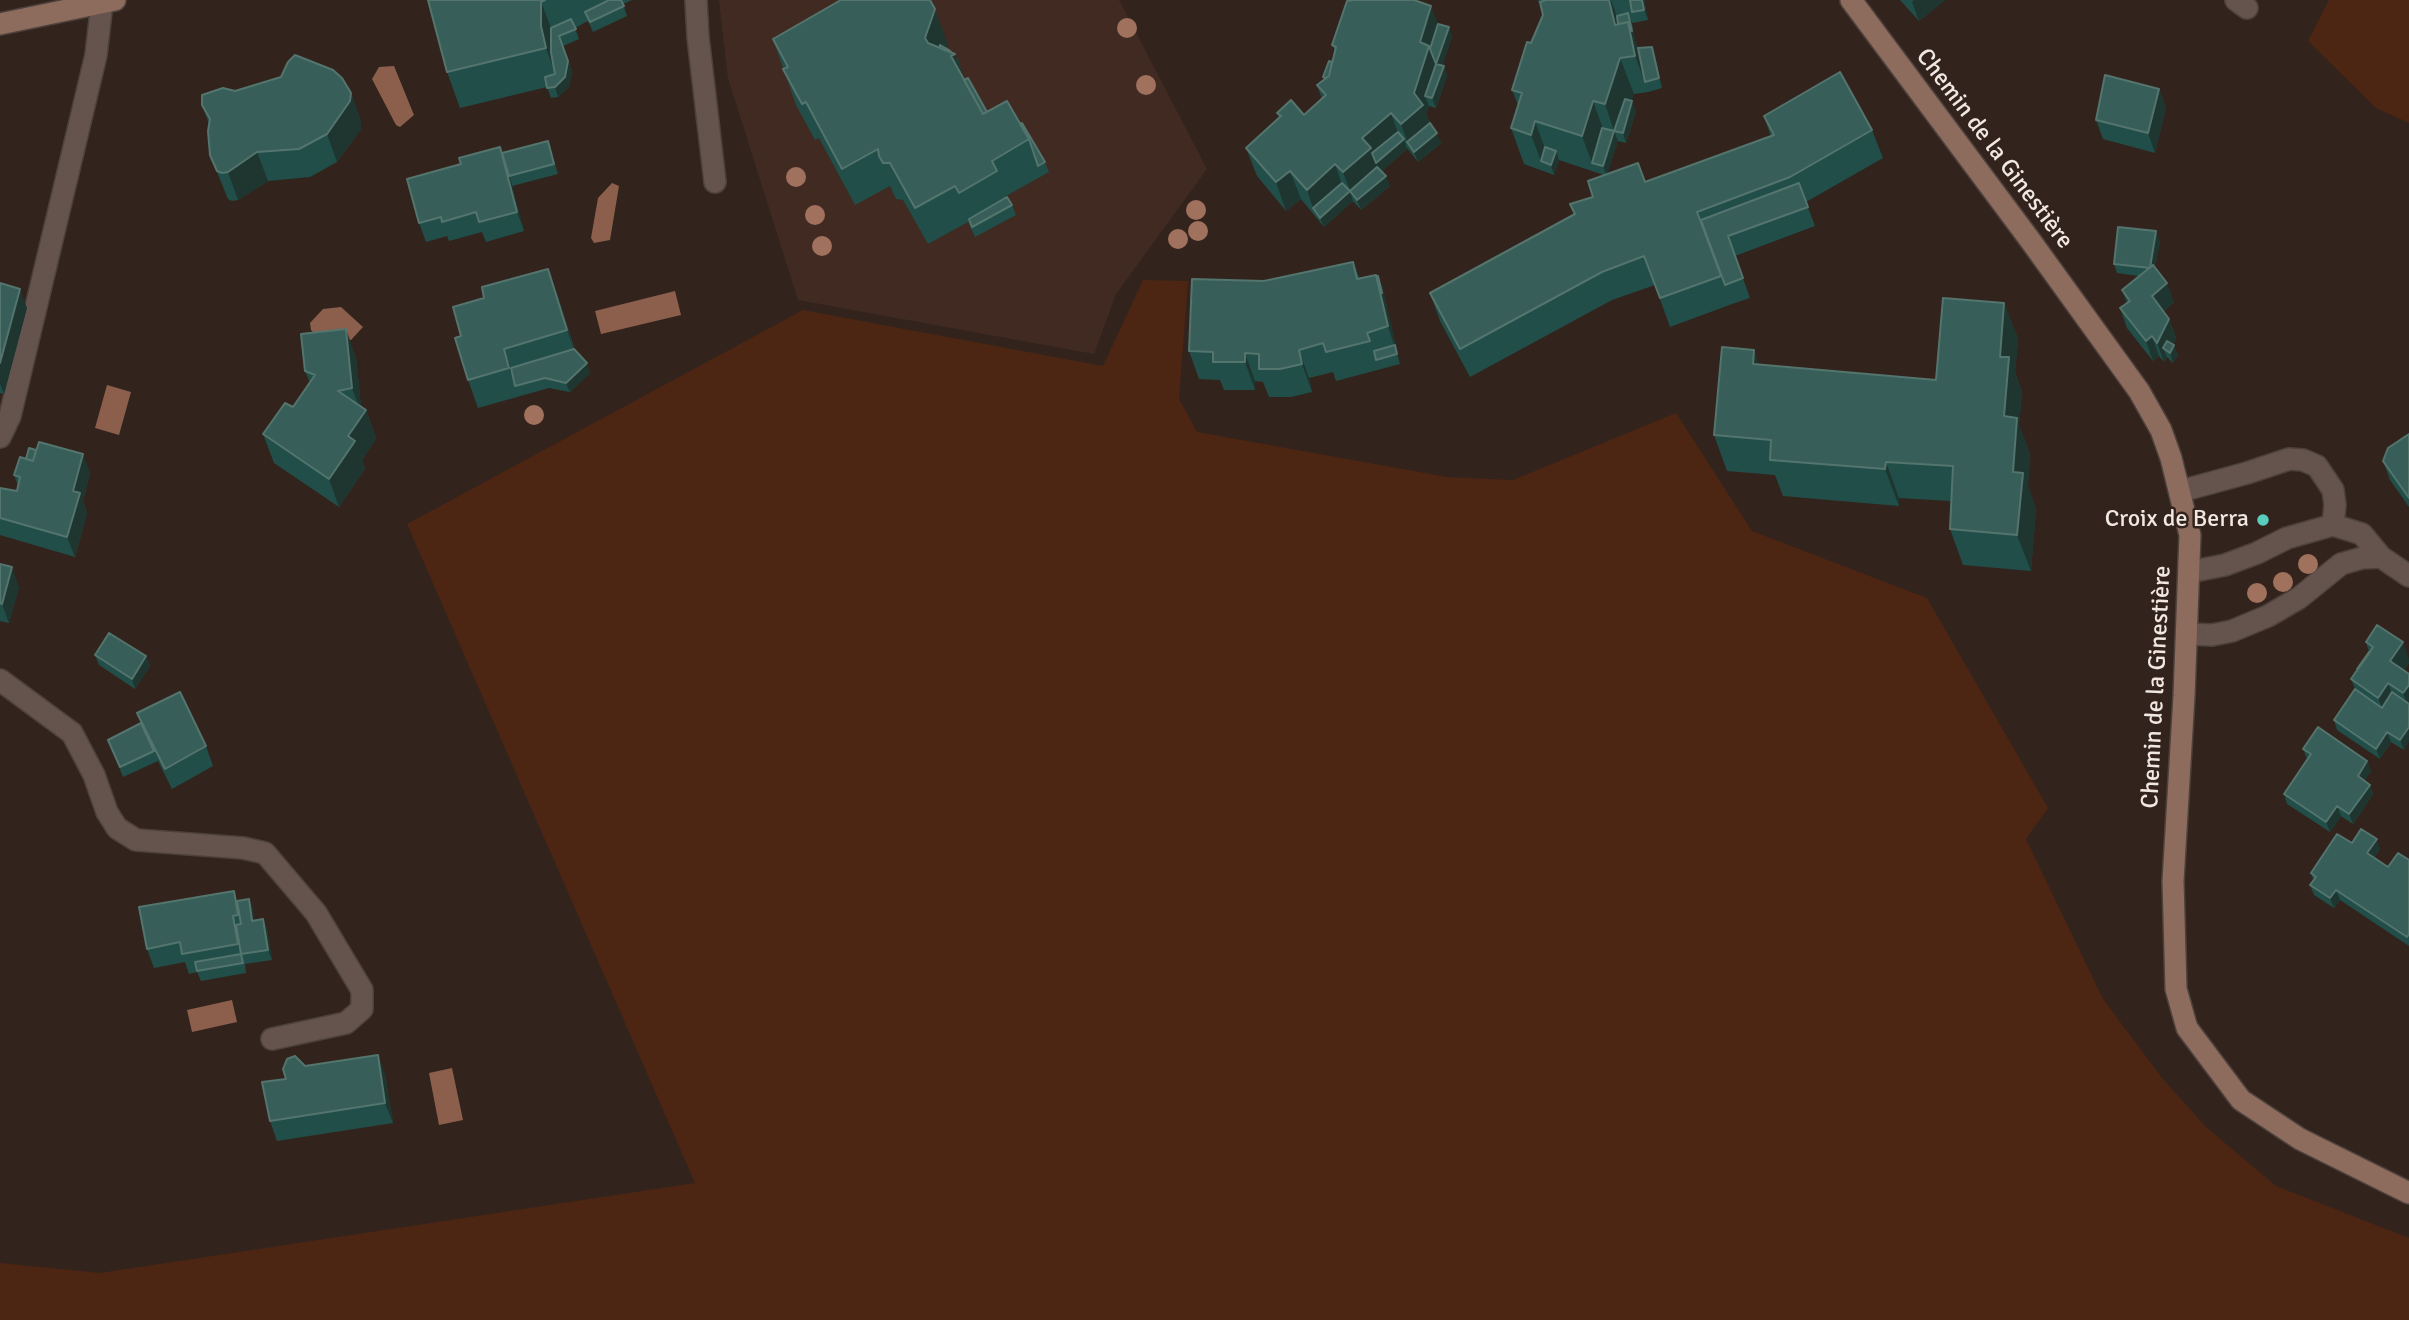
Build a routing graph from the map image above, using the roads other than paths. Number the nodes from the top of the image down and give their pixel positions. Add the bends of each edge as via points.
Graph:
1 (696, 0) edge
2 (1851, 0) edge
3 (109, 1) edge
4 (0, 24) edge
5 (715, 182) dead end
6 (0, 436) edge
7 (2181, 491) junction
8 (2333, 525) junction
9 (2381, 557) junction
10 (2189, 572) junction
11 (2409, 576) edge
12 (2186, 634) junction
13 (0, 680) edge
14 (272, 1039) dead end
15 (2409, 1194) edge

1 - 5 street
2 - 7 street, Chemin de la Ginestière via 2139,391 2161,430
3 - 4 street
3 - 6 street via 10,416
7 - 8 street via 2290,458 2304,460 2317,466 2333,490
7 - 10 street, Chemin de la Ginestière via 2190,535
8 - 9 street via 2362,534
8 - 10 street via 2287,538 2225,565
9 - 11 street
9 - 12 street via 2342,564 2299,598 2232,631
10 - 12 street, Chemin de la Ginestière
12 - 15 street, Chemin de la Ginestière via 2173,881 2176,989 2187,1028 2241,1100 2300,1139
13 - 14 street via 72,733 117,828 136,839 265,853 316,913 362,990 362,1009 346,1023

